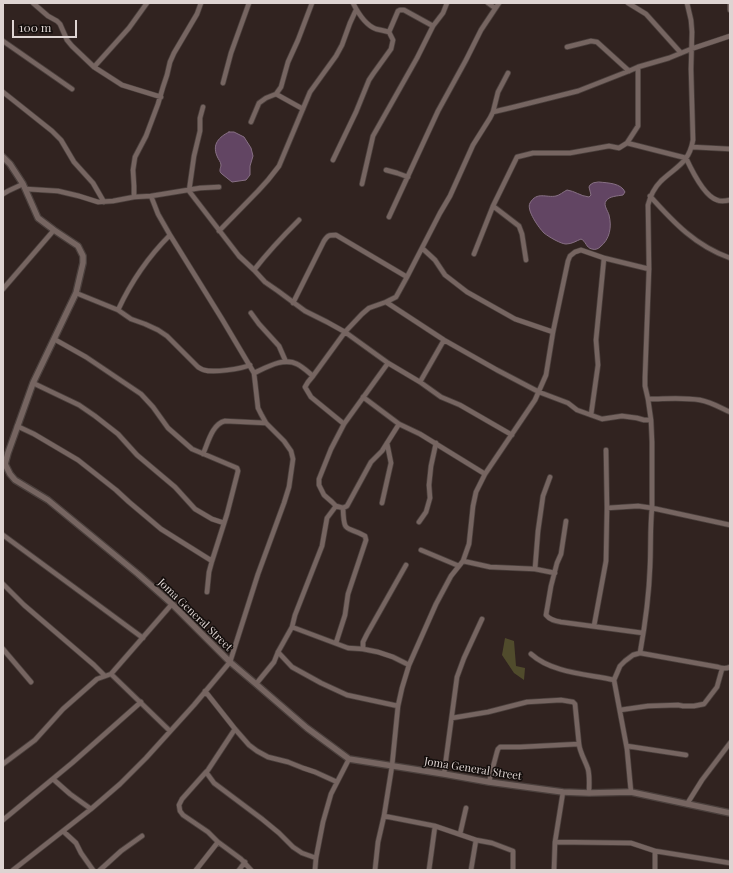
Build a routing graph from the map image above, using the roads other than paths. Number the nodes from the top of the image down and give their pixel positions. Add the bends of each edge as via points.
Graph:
1 (33, 3) edge
2 (147, 3) edge
3 (201, 3) edge
4 (249, 3) edge
5 (312, 3) edge
6 (352, 3) edge
7 (447, 3) edge
8 (488, 3) edge
9 (499, 3) edge
10 (628, 3) edge
11 (687, 3) edge
12 (730, 3) edge
13 (495, 8) junction
14 (356, 10) junction
15 (730, 10) edge
16 (433, 26) junction
17 (389, 32) junction
18 (730, 36) edge
19 (3, 41) edge
20 (567, 47) dead end
21 (691, 49) junction
22 (681, 53) junction
23 (94, 67) junction
24 (638, 67) junction
25 (629, 71) junction
26 (508, 73) dead end
27 (223, 83) dead end
28 (72, 89) dead end
29 (3, 92) edge
30 (276, 94) junction
31 (161, 97) junction
32 (203, 107) dead end
33 (303, 109) junction
34 (493, 112) junction
35 (251, 122) dead end
36 (627, 143) junction
37 (692, 147) junction
38 (730, 149) edge
39 (3, 157) edge
40 (686, 158) junction
41 (333, 160) dead end
42 (386, 170) dead end
43 (408, 177) junction
44 (362, 184) dead end
45 (24, 187) junction
46 (219, 187) dead end
47 (188, 190) junction
48 (3, 194) edge
49 (151, 196) junction
50 (650, 196) junction
51 (134, 197) junction
52 (730, 200) edge
53 (104, 202) junction
54 (494, 206) junction
55 (389, 217) dead end
56 (299, 220) dead end
57 (54, 230) junction
58 (219, 231) junction
59 (170, 235) junction
60 (422, 248) junction
61 (474, 254) dead end
62 (604, 258) junction
63 (730, 258) edge
64 (526, 260) dead end
65 (649, 269) junction
66 (254, 270) junction
67 (407, 277) junction
68 (3, 289) edge
69 (76, 293) junction
70 (386, 302) junction
71 (294, 303) junction
72 (118, 310) junction
73 (251, 313) dead end
74 (344, 332) junction
75 (553, 332) junction
76 (54, 339) junction
77 (444, 340) junction
78 (286, 362) junction
79 (388, 363) junction
80 (250, 365) junction
81 (254, 373) junction
82 (313, 376) junction
83 (420, 382) junction
84 (34, 383) junction
85 (539, 392) junction
86 (363, 396) junction
87 (648, 399) junction
88 (730, 412) edge
89 (591, 415) junction
90 (651, 420) junction
91 (266, 423) junction
92 (344, 424) junction
93 (399, 424) junction
94 (17, 426) junction
95 (512, 435) junction
96 (387, 443) junction
97 (436, 444) junction
98 (606, 450) dead end
99 (203, 454) junction
100 (4, 464) edge
101 (485, 474) junction
102 (550, 477) dead end
103 (382, 503) dead end
104 (336, 506) junction
105 (343, 508) junction
106 (607, 508) junction
107 (652, 508) junction
108 (566, 521) dead end
109 (419, 522) dead end
110 (224, 523) junction
111 (730, 525) edge
112 (3, 536) edge
113 (421, 550) dead end
114 (212, 561) junction
115 (463, 561) junction
116 (406, 564) dead end
117 (459, 566) junction
118 (535, 569) junction
119 (555, 573) junction
120 (3, 584) edge
121 (207, 592) dead end
122 (172, 604) junction
123 (482, 619) dead end
124 (594, 626) junction
125 (292, 627) junction
126 (643, 633) junction
127 (143, 638) junction
128 (336, 643) junction
129 (3, 649) edge
130 (363, 649) junction
131 (278, 652) junction
132 (640, 653) junction
133 (531, 654) dead end
134 (230, 662) junction
135 (409, 666) junction
136 (730, 667) edge
137 (722, 669) junction
138 (111, 674) junction
139 (105, 676) junction
140 (614, 680) junction
141 (31, 682) dead end
142 (256, 684) junction
143 (205, 691) junction
144 (141, 702) junction
145 (398, 706) junction
146 (620, 710) junction
147 (452, 718) junction
148 (235, 729) junction
149 (170, 731) junction
150 (730, 742) edge
151 (579, 744) junction
152 (626, 746) junction
153 (686, 755) dead end
154 (349, 759) junction
155 (3, 764) edge
156 (392, 766) junction
157 (206, 772) junction
158 (444, 774) junction
159 (53, 779) junction
160 (337, 782) junction
161 (489, 782) junction
162 (563, 792) junction
163 (631, 792) junction
164 (589, 793) junction
165 (687, 804) junction
166 (466, 808) dead end
167 (91, 809) junction
168 (730, 814) edge
169 (384, 816) junction
170 (3, 820) edge
171 (435, 826) junction
172 (63, 831) junction
173 (460, 834) junction
174 (142, 836) dead end
175 (476, 840) junction
176 (218, 842) junction
177 (555, 842) junction
178 (655, 851) junction
179 (316, 858) junction
180 (245, 862) junction
181 (730, 863) edge
182 (12, 870) edge
183 (93, 870) edge
184 (100, 870) edge
185 (196, 870) edge
186 (239, 870) edge
187 (251, 870) edge
188 (315, 870) edge
189 (375, 870) edge
190 (429, 870) edge
191 (470, 870) edge
192 (513, 870) edge
193 (554, 870) edge
194 (655, 870) edge

1 - 23 street via 58,21 67,40
2 - 23 street via 129,28
3 - 31 street via 170,62
4 - 27 street
5 - 30 street
6 - 14 street
7 - 16 street
8 - 13 street
9 - 13 street
10 - 22 street via 646,14
11 - 21 street via 691,20
12 - 15 street
13 - 43 street via 438,111
14 - 17 street via 375,29
14 - 33 street via 342,45 310,92
16 - 17 street via 400,10
16 - 44 street via 373,136
17 - 41 street via 393,40 391,49 369,80
18 - 21 street
19 - 28 street
20 - 25 street via 597,42
21 - 22 street
21 - 37 street
22 - 24 street
23 - 31 street via 122,84
24 - 25 street
24 - 36 street via 638,126
25 - 34 street via 578,91
26 - 34 street via 498,92
29 - 53 street via 56,135 74,162 93,183
30 - 33 street
30 - 35 street via 259,103
31 - 51 street via 135,157
32 - 47 street
33 - 58 street via 279,166 258,192
34 - 60 street via 473,145 450,196
36 - 40 street
36 - 54 street via 619,148 609,146 570,153 533,153 517,157
37 - 38 street
37 - 40 street
39 - 45 street, Joma General Street
40 - 50 street via 660,182
40 - 52 street via 706,191 716,200
42 - 43 street
43 - 55 street
45 - 48 street
45 - 53 street via 58,191
45 - 57 street, Joma General Street via 38,218
46 - 47 street
47 - 49 street
47 - 58 street
49 - 51 street
49 - 59 street
50 - 63 street via 683,231 718,254
50 - 65 street
51 - 53 street
54 - 61 street
54 - 64 street via 519,226
56 - 66 street
57 - 68 street
57 - 69 street, Joma General Street via 78,246 83,256
58 - 66 street
59 - 72 street via 143,267
59 - 80 street
60 - 67 street
60 - 75 street via 435,260 445,275 467,292 515,319
62 - 65 street
62 - 75 street via 581,250 570,256
62 - 89 street via 596,340 598,365
65 - 87 street via 645,377
66 - 71 street via 265,282
67 - 70 street via 396,297
67 - 71 street via 336,234 331,235 324,241
69 - 72 street
69 - 76 street, Joma General Street
70 - 74 street via 369,308
70 - 77 street
71 - 74 street
72 - 80 street via 131,319 163,333 204,370 215,371
73 - 78 street via 279,346
74 - 79 street
74 - 82 street
75 - 85 street via 546,375
76 - 84 street, Joma General Street
76 - 99 street via 142,394 168,428 192,449
77 - 83 street
77 - 85 street
78 - 81 street via 276,363
78 - 82 street via 298,364
79 - 83 street
79 - 86 street
80 - 81 street
81 - 91 street via 258,408
82 - 92 street via 305,387 307,391
83 - 95 street via 441,397
84 - 94 street, Joma General Street
84 - 110 street via 79,405 95,416 175,487 195,509
85 - 89 street
85 - 95 street
86 - 92 street
86 - 93 street
87 - 88 street via 701,400
87 - 90 street
89 - 90 street via 602,420 622,416
90 - 107 street
91 - 99 street via 221,422 213,432
91 - 134 street via 291,451 293,459 289,487
92 - 104 street via 319,479 324,495
93 - 96 street
93 - 97 street
94 - 100 street, Joma General Street
94 - 114 street via 78,460 161,529
95 - 101 street
96 - 103 street via 391,463
96 - 105 street via 371,462 347,506
97 - 101 street
97 - 109 street via 431,466 430,498 426,512
98 - 106 street
99 - 110 street via 237,468
100 - 122 street, Joma General Street via 15,480 48,500
101 - 115 street via 476,492 469,544
102 - 118 street via 543,496
104 - 105 street
104 - 125 street via 327,518 322,546
105 - 128 street via 344,525 365,536 366,540 348,594 345,616
106 - 107 street
106 - 124 street via 606,561
107 - 111 street
107 - 126 street via 650,566
108 - 119 street
110 - 114 street
112 - 127 street
113 - 117 street
114 - 121 street
115 - 117 street
115 - 118 street via 490,567
116 - 130 street via 367,634
117 - 135 street via 436,604
118 - 119 street
119 - 124 street via 546,615 553,621
120 - 139 street
122 - 127 street
122 - 134 street, Joma General Street
123 - 147 street via 457,677
124 - 126 street
125 - 128 street
125 - 131 street
126 - 132 street
127 - 138 street
128 - 130 street via 348,648
129 - 141 street
130 - 135 street via 393,657
131 - 142 street via 274,662
131 - 145 street via 292,667 347,695
132 - 137 street
132 - 140 street via 624,661
133 - 140 street via 552,666
134 - 142 street, Joma General Street
134 - 143 street
135 - 145 street
136 - 137 street
137 - 146 street via 718,687 704,704
138 - 139 street
138 - 144 street
139 - 155 street via 97,679 63,709 35,740
140 - 146 street
142 - 154 street, Joma General Street via 307,728
143 - 148 street
143 - 149 street
144 - 149 street
144 - 159 street
145 - 156 street
146 - 152 street
147 - 151 street via 527,702 573,702
147 - 158 street
148 - 157 street
148 - 160 street via 256,751
149 - 167 street via 120,784
150 - 165 street
151 - 161 street via 500,747
151 - 164 street via 588,772
152 - 153 street
152 - 163 street
154 - 156 street, Joma General Street
154 - 160 street
156 - 158 street, Joma General Street
156 - 169 street
157 - 176 street via 182,799 180,811
157 - 179 street via 214,782 293,847
158 - 161 street, Joma General Street
159 - 167 street
159 - 170 street
160 - 179 street via 323,822
161 - 162 street, Joma General Street
162 - 164 street, Joma General Street
162 - 177 street
163 - 164 street, Joma General Street
163 - 165 street, Joma General Street
165 - 168 street, Joma General Street
166 - 173 street
167 - 172 street
169 - 171 street
169 - 189 street
171 - 173 street
171 - 190 street
172 - 182 street
172 - 183 street via 76,843
173 - 175 street
174 - 184 street
175 - 191 street
175 - 192 street via 513,851
176 - 180 street
176 - 185 street
177 - 178 street via 631,843
177 - 193 street
178 - 181 street
178 - 194 street
179 - 188 street
180 - 186 street
180 - 187 street

